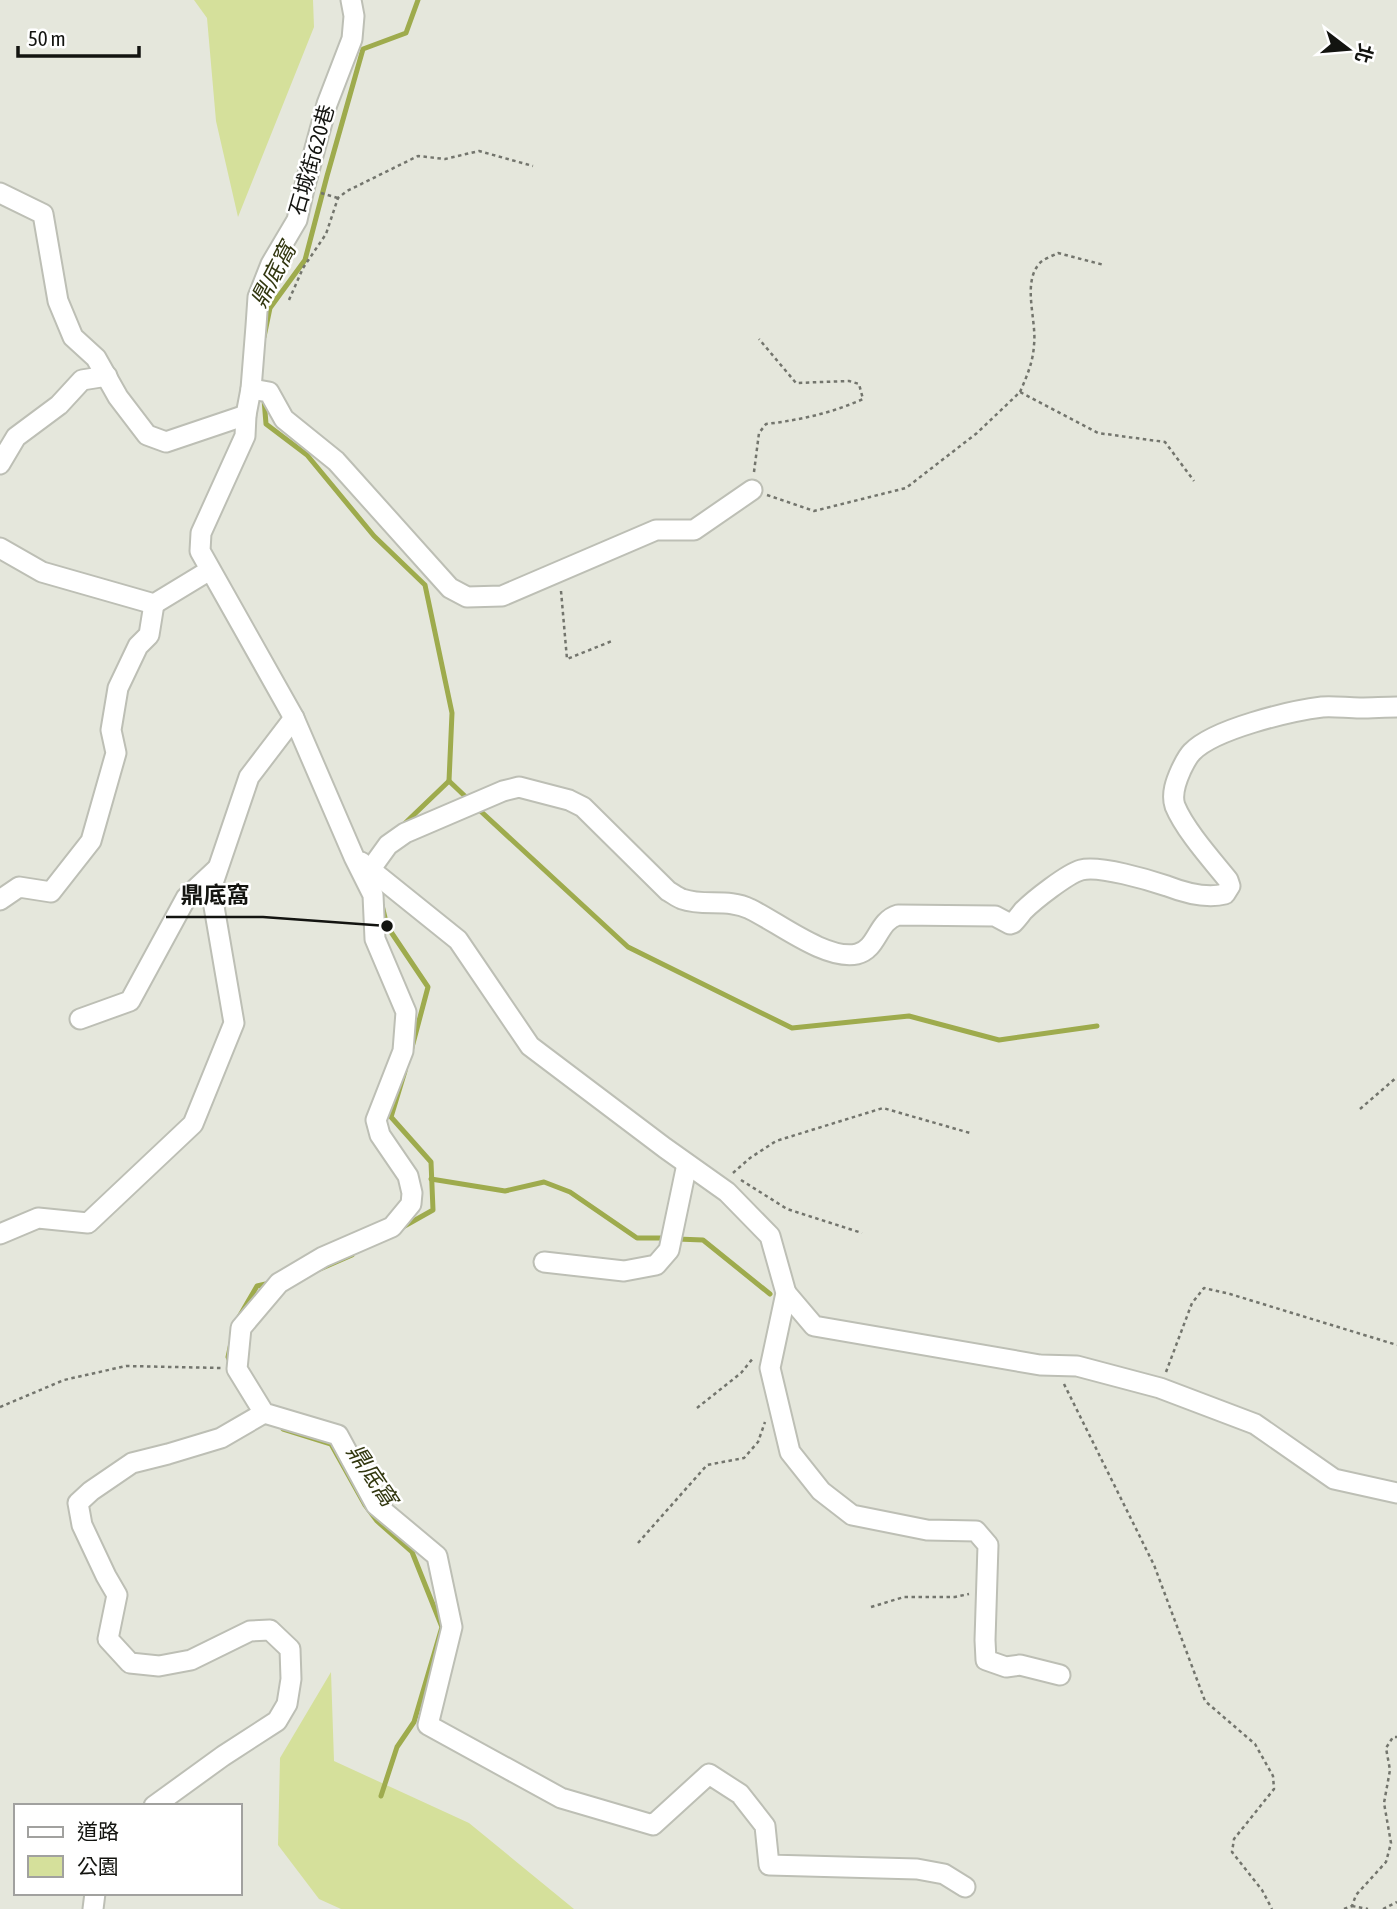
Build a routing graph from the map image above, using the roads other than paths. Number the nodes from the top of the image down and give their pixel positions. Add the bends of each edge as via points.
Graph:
1 (351, 0) edge
2 (0, 193) edge
3 (107, 376) junction
4 (251, 389) junction
5 (246, 415) junction
6 (0, 464) edge
7 (752, 490) road end
8 (0, 548) edge
9 (210, 570) junction
10 (154, 604) junction
11 (1397, 707) edge
12 (290, 710) junction
13 (354, 858) junction
14 (218, 868) junction
15 (370, 870) junction
16 (0, 900) edge
17 (80, 1019) dead end
18 (687, 1164) junction
19 (0, 1234) edge
20 (544, 1262) dead end
21 (786, 1293) junction
22 (264, 1413) junction
23 (1397, 1493) edge
24 (1060, 1675) dead end
25 (157, 1804) edge
26 (965, 1886) dead end

1 - 4 street, 石城街620巷 via 355,16 352,39 327,104 297,220 271,264 258,298
2 - 3 street via 43,215 58,301 73,337 96,358
3 - 5 street via 147,435 166,442
3 - 6 street via 82,380 59,405 16,437
4 - 5 street, 石城街620巷
4 - 7 street via 270,392 284,419 336,461 450,588 467,597 502,596 656,530 694,530
5 - 9 street, 石城街620巷 via 245,436 201,533 200,551
8 - 10 street via 42,572
9 - 10 street
9 - 12 street, 石城街620巷
10 - 16 street via 149,635 138,646 118,688 111,730 116,753 91,841 51,892 19,887
11 - 15 street via 1292,712 1220,733 1190,754 1175,786 1175,805 1228,880 1225,894 1214,897 1140,877 1081,870 1065,878 1013,923 995,916 898,915 885,922 871,946 856,955 799,938 750,908 682,899 668,891 583,807 519,788 405,833 388,845
12 - 13 street, 石城街620巷
12 - 14 street via 249,777
13 - 15 street
13 - 22 street, 石城街620巷 via 373,895 375,939 406,1012 403,1051 376,1120 380,1135 408,1176 411,1204 392,1227 323,1257 279,1283 241,1328 237,1369
14 - 17 street via 186,898 130,1001
14 - 19 street via 211,889 234,1023 193,1124 88,1223 38,1218
15 - 18 street via 458,940 530,1046
18 - 20 street via 669,1250 656,1265 624,1271
18 - 21 street via 727,1192 770,1236
21 - 23 street via 814,1326 1040,1365 1077,1366 1160,1388 1255,1424 1334,1479
21 - 24 street via 770,1368 790,1452 821,1491 852,1515 927,1530 976,1531 988,1545 986,1660
22 - 25 street via 221,1437 132,1463 78,1503 82,1525 117,1595 108,1639 130,1664 159,1666 191,1660 250,1631 270,1630 290,1648 287,1704 277,1721
22 - 26 street via 338,1435 376,1505 437,1556 452,1627 428,1725 561,1798 653,1825 709,1774 740,1794 765,1826 769,1865 917,1869 944,1874

